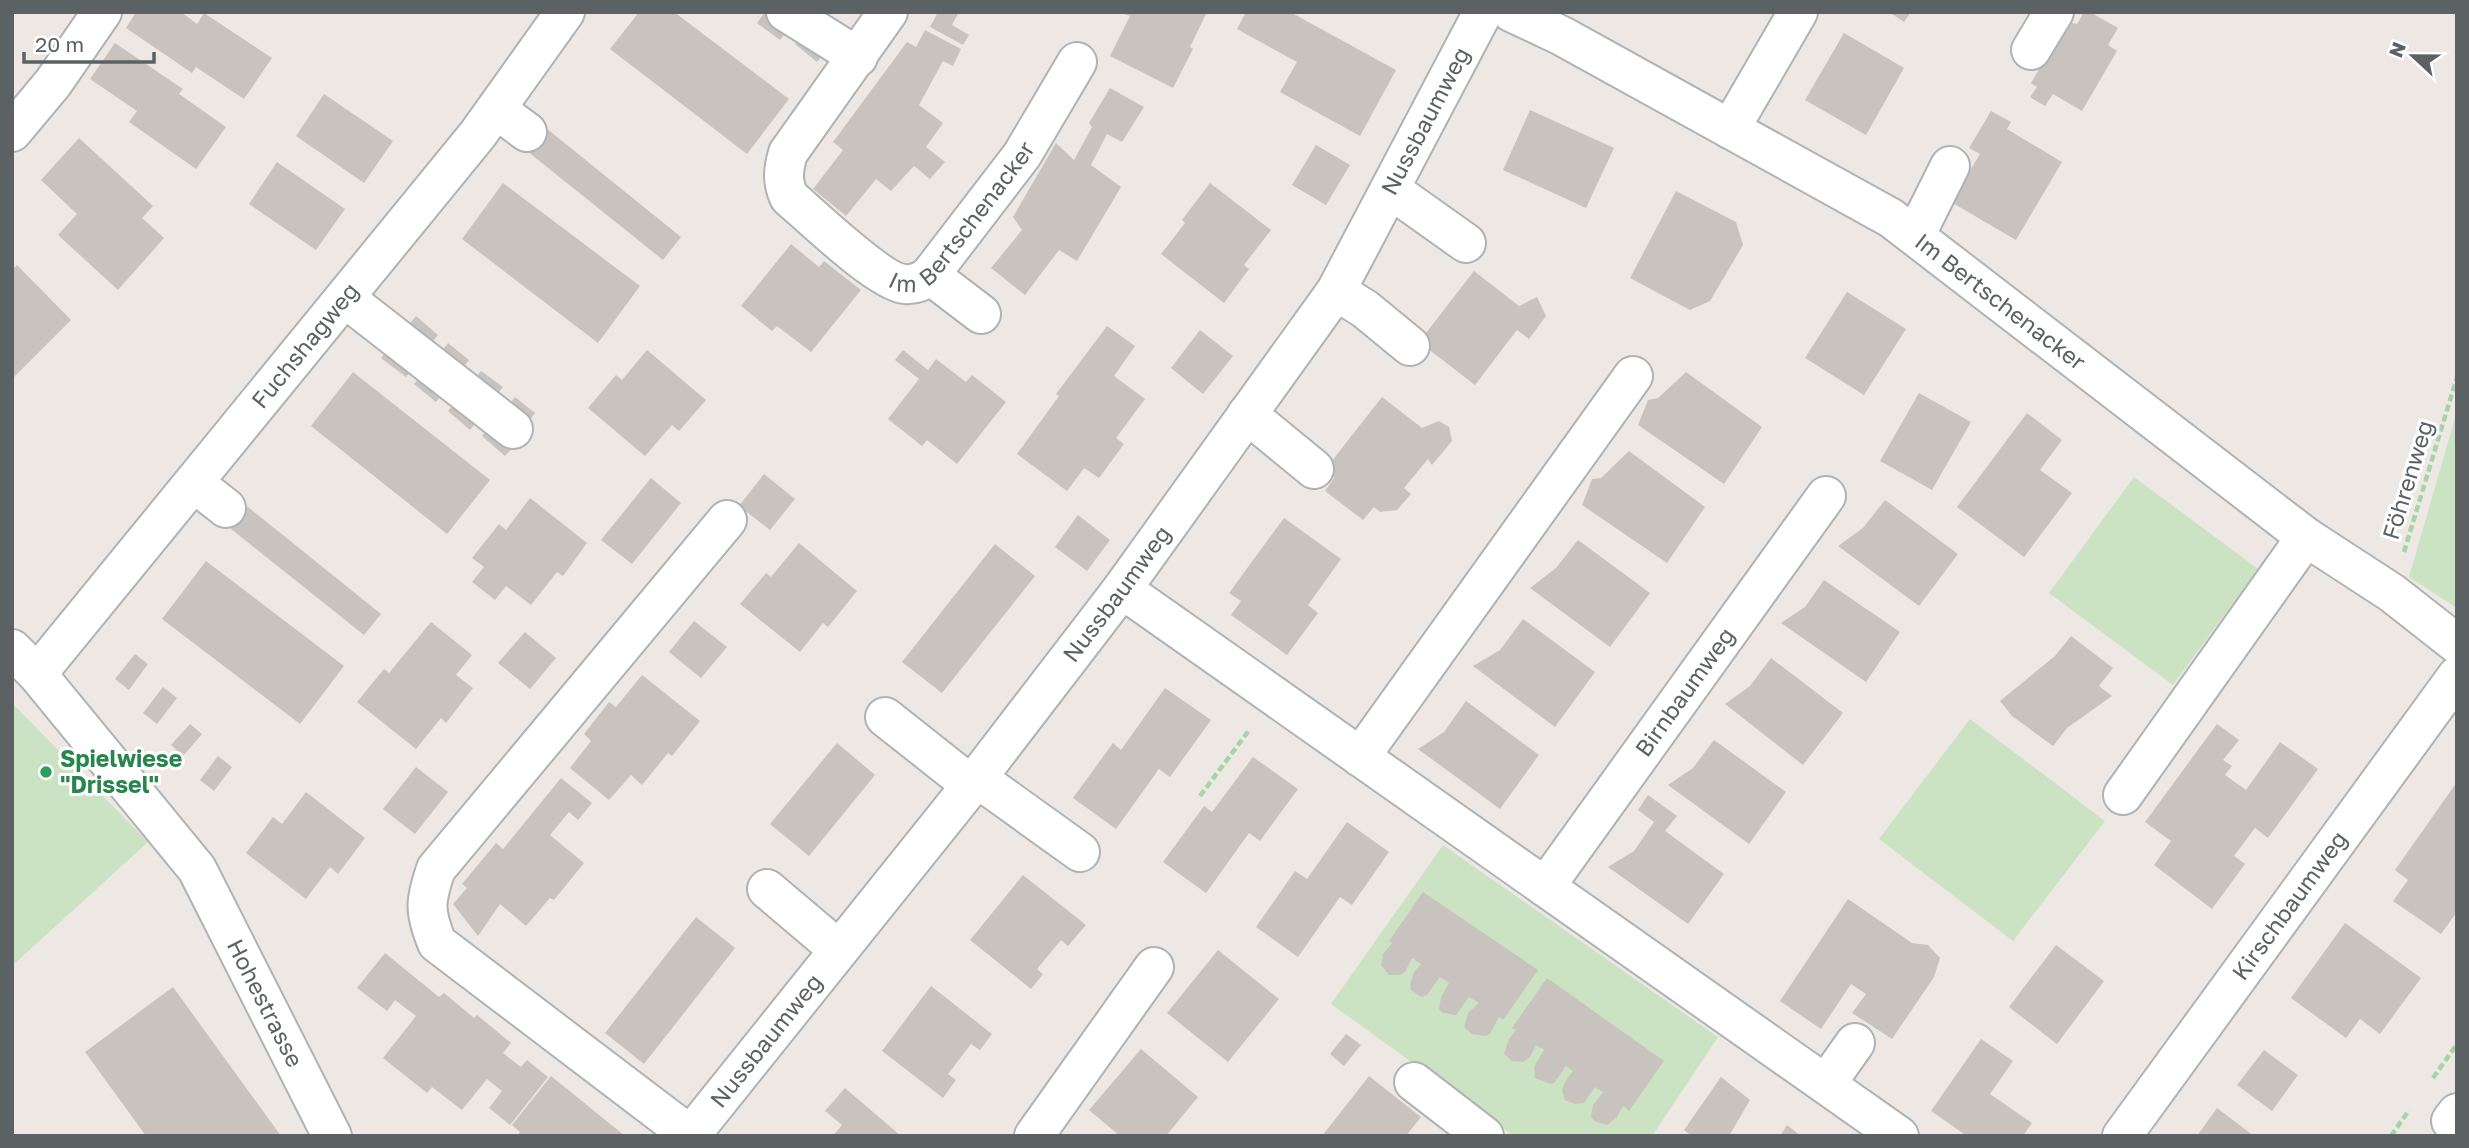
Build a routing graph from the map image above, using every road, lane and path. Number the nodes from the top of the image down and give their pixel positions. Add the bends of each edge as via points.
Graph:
1 (102, 12) edge
2 (565, 12) edge
3 (786, 12) edge
4 (888, 12) edge
5 (1483, 12) edge
6 (1511, 12) edge
7 (1798, 12) edge
8 (2054, 12) edge
9 (2031, 50) dead end
10 (858, 57) junction
11 (1077, 62) dead end
12 (1730, 129) junction
13 (12, 132) edge
14 (1950, 166) dead end
15 (1390, 189) junction
16 (1914, 236) junction
17 (1466, 243) dead end
18 (930, 275) junction
19 (1336, 291) junction
20 (345, 299) junction
21 (981, 314) dead end
22 (1410, 346) dead end
23 (1633, 376) dead end
24 (2457, 377) edge
25 (1247, 414) junction
26 (513, 429) dead end
27 (1314, 469) dead end
28 (194, 483) junction
29 (1826, 496) dead end
30 (226, 508) dead end
31 (727, 520) dead end
32 (2306, 537) junction
33 (1122, 589) junction
34 (2392, 593) junction
35 (2457, 644) edge
36 (25, 661) edge
37 (2457, 676) edge
38 (1274, 698) junction
39 (885, 717) dead end
40 (1360, 757) junction
41 (974, 782) junction
42 (2123, 795) dead end
43 (1200, 796) dead end
44 (1080, 852) dead end
45 (1545, 887) junction
46 (767, 889) dead end
47 (839, 950) junction
48 (1154, 967) dead end
49 (1855, 1043) dead end
50 (1414, 1082) dead end
51 (1826, 1084) junction
52 (2457, 1113) edge
53 (2457, 1125) edge
54 (332, 1136) edge
55 (690, 1136) edge
56 (1034, 1136) edge
57 (1484, 1136) edge
58 (1899, 1136) edge
59 (2122, 1136) edge

1 - 13 street
2 - 20 street, Fuchshagweg via 512,121
3 - 10 street
4 - 10 street, Im Bertschenacker
5 - 15 street, Nussbaumweg
6 - 12 street, Im Bertschenacker
7 - 12 street
8 - 9 street
10 - 18 street, Im Bertschenacker via 788,153 784,185 789,197 893,281 919,283
11 - 18 street, Im Bertschenacker via 1022,155
12 - 16 street, Im Bertschenacker via 1891,218
14 - 16 street
15 - 17 street
15 - 19 street, Nussbaumweg
16 - 32 street, Im Bertschenacker
18 - 21 street
19 - 22 street
19 - 25 street, Nussbaumweg
20 - 26 street
20 - 28 street, Fuchshagweg
23 - 40 street
24 - 34 path, Föhrenweg
25 - 27 street
25 - 33 street, Nussbaumweg
28 - 30 street
28 - 36 street, Fuchshagweg
29 - 45 street, Birnbaumweg
31 - 55 street, Nussbaumweg via 436,869 427,897 429,923 437,943
32 - 34 street, Im Bertschenacker
32 - 42 street
33 - 38 street
33 - 41 street, Nussbaumweg
34 - 35 street, Im Bertschenacker
36 - 54 street, Hohestrasse via 197,869
37 - 59 street, Kirschbaumweg
38 - 40 street
38 - 43 path
39 - 41 street
40 - 45 street
41 - 44 street
41 - 47 street, Nussbaumweg
45 - 51 street
46 - 47 street
47 - 55 street, Nussbaumweg
48 - 56 street
49 - 51 street
50 - 57 street
51 - 58 street
52 - 53 street via 2451,1121

